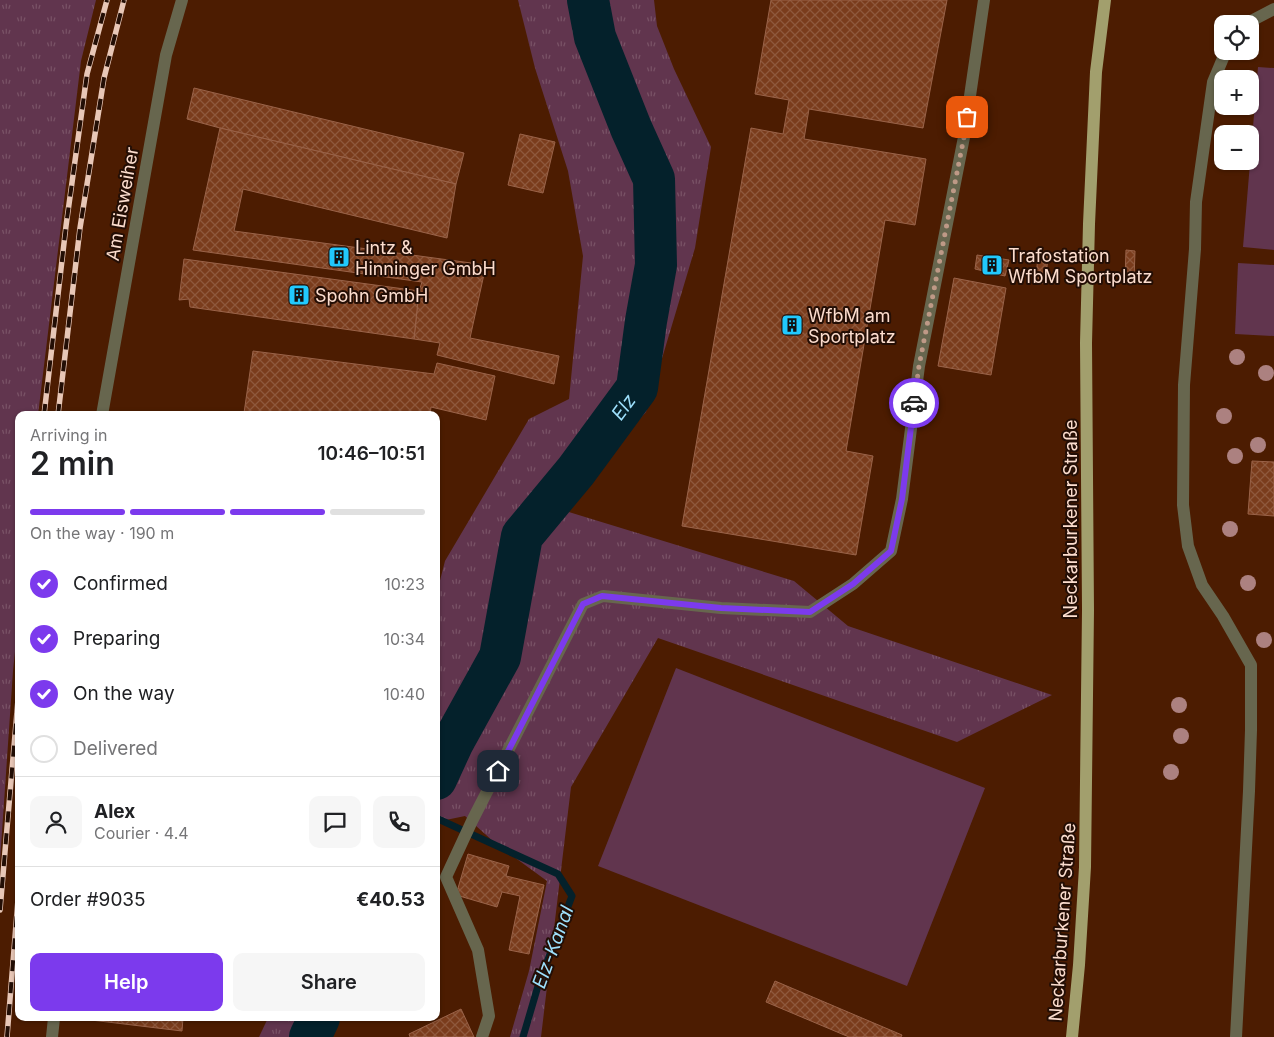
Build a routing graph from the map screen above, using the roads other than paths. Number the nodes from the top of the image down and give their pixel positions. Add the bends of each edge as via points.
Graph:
1 (182, 0) edge
2 (984, 0) edge
3 (1105, 0) edge
4 (1274, 9) edge
5 (1259, 17) edge
6 (1222, 60) edge
7 (103, 411) edge
8 (54, 1021) edge
9 (52, 1037) edge
10 (482, 1037) edge
11 (1072, 1037) edge
12 (1236, 1037) edge

1 - 7 street, Am Eisweiher via 166,55
2 - 10 street via 964,137 919,366 902,499 891,551 853,584 810,612 721,608 602,596 583,604 446,877 478,950 489,1016
3 - 11 main road, Neckarburkener Straße via 1096,72 1089,224 1085,867
4 - 5 street
6 - 12 street via 1213,82 1196,202 1184,385 1183,505 1188,546 1202,584 1251,665 1249,791
8 - 9 street

